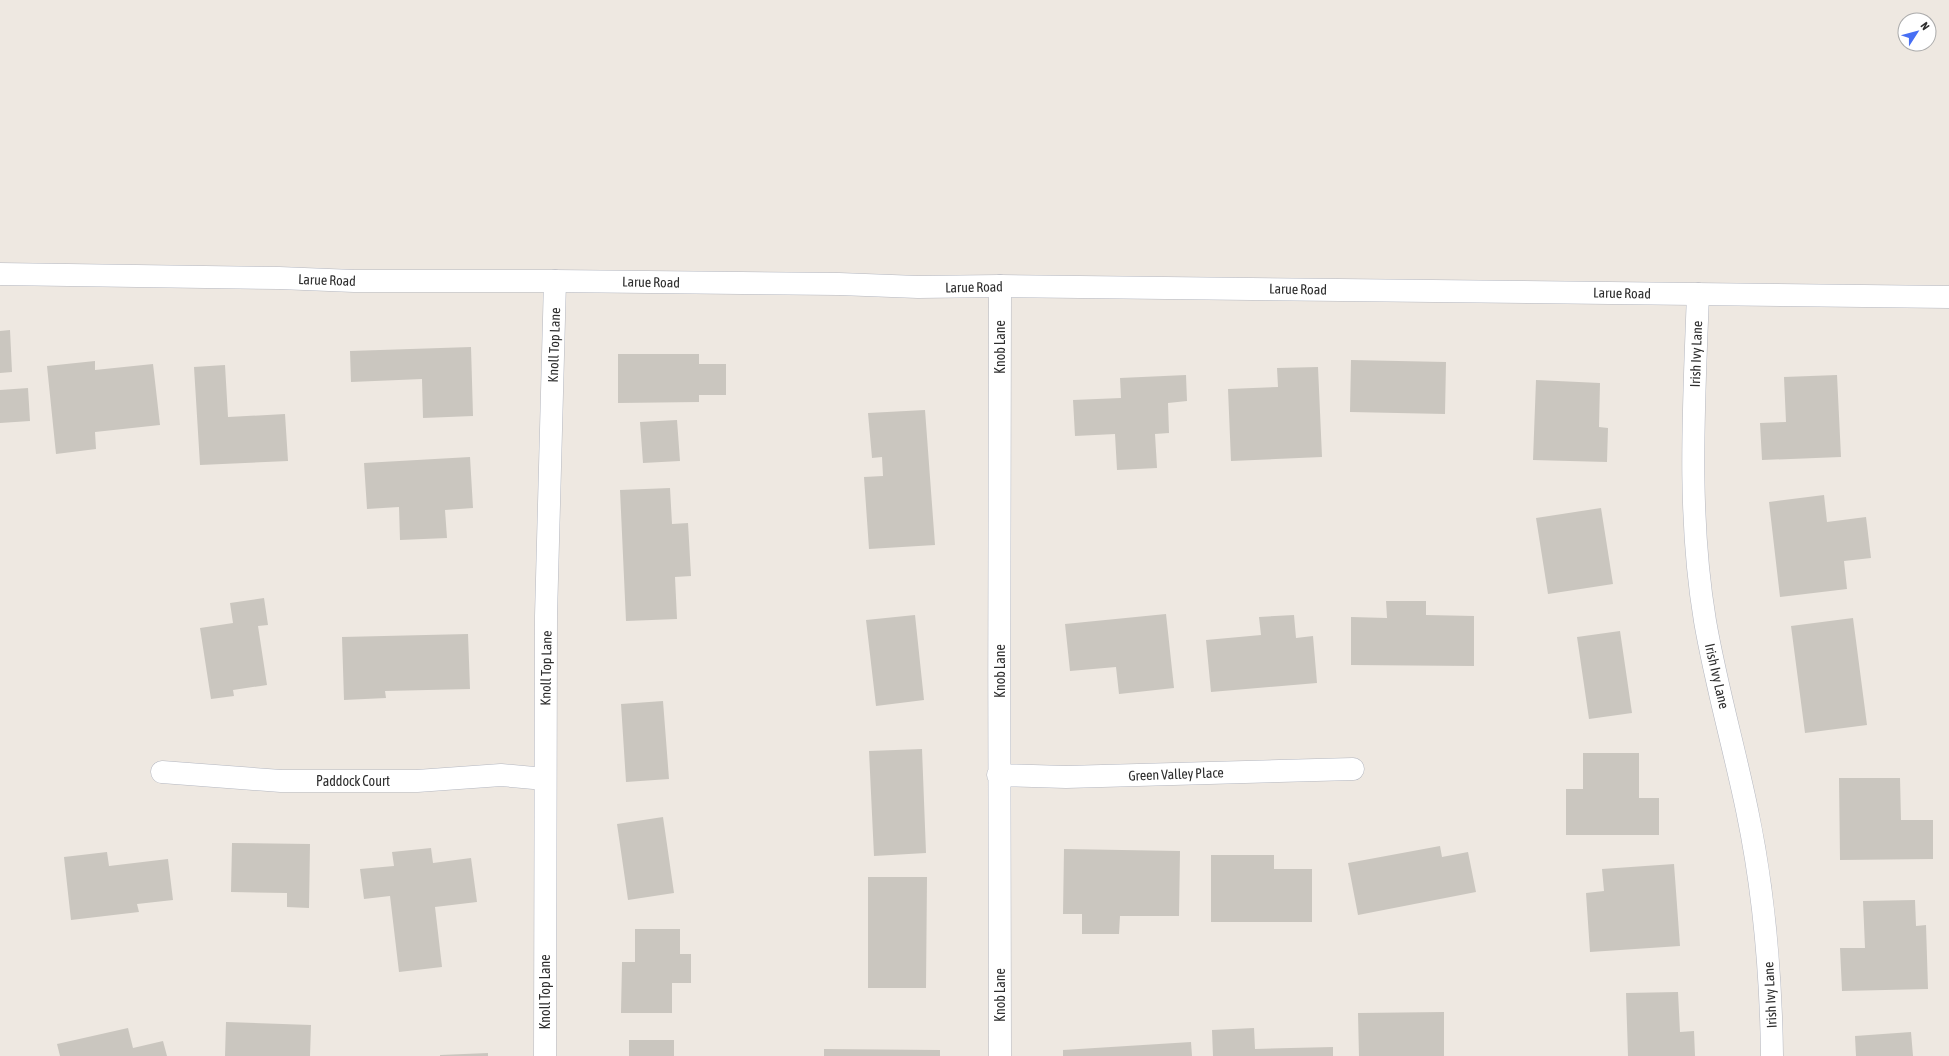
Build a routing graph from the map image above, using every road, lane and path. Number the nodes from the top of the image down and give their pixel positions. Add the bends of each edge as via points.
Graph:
1 (0, 274) edge
2 (555, 281) junction
3 (1000, 286) junction
4 (1698, 294) junction
5 (1949, 297) edge
6 (1353, 769) dead end
7 (162, 772) dead end
8 (998, 775) junction
9 (544, 779) junction
10 (545, 1056) edge
11 (1000, 1056) edge
12 (1772, 1056) edge

1 - 2 street, Larue Road via 354,281
2 - 3 street, Larue Road
2 - 9 street, Knoll Top Lane
3 - 4 street, Larue Road
3 - 8 street, Knob Lane
4 - 5 street, Larue Road
4 - 12 street, Irish Ivy Lane via 1692,448 1695,528 1705,621 1748,812 1764,911
6 - 8 street, Green Valley Place via 1066,776
7 - 9 street, Paddock Court via 281,781 417,781 502,775
8 - 11 street, Knob Lane
9 - 10 street, Knoll Top Lane

